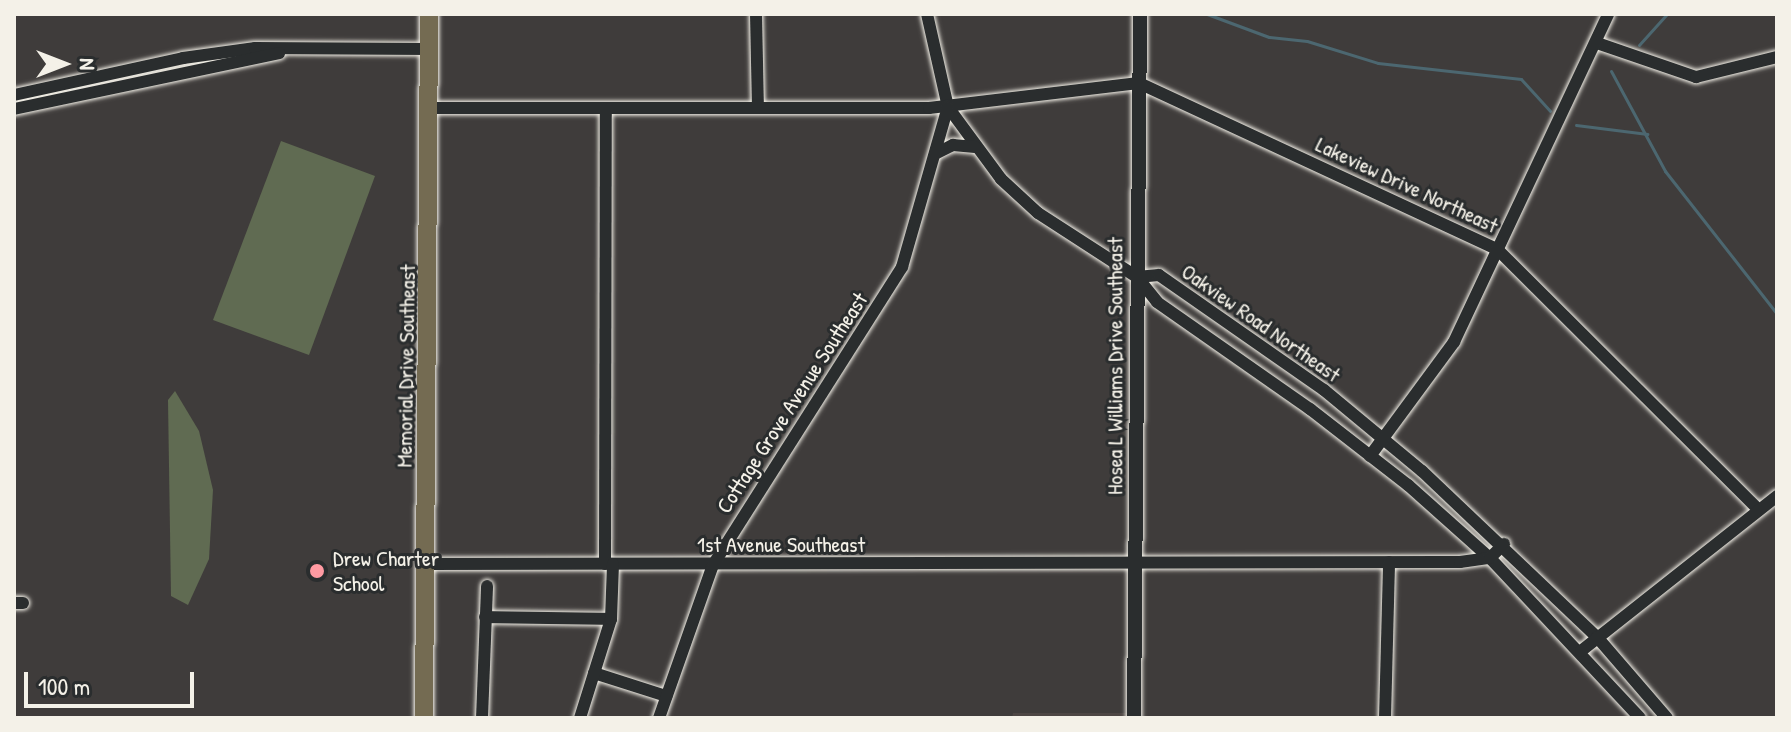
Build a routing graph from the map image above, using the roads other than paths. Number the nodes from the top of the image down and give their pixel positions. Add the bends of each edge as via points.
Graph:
1 (429, 14) edge
2 (756, 14) edge
3 (927, 14) edge
4 (1140, 14) edge
5 (1608, 14) edge
6 (1597, 43) junction
7 (429, 49) junction
8 (282, 52) junction
9 (1777, 57) edge
10 (1139, 83) junction
11 (14, 95) edge
12 (758, 106) junction
13 (948, 107) junction
14 (428, 108) junction
15 (14, 109) edge
16 (606, 109) junction
17 (975, 147) junction
18 (937, 153) junction
19 (1498, 250) junction
20 (1137, 277) junction
21 (1383, 439) junction
22 (1370, 456) junction
23 (1777, 496) edge
24 (1759, 510) junction
25 (1504, 544) junction
26 (1490, 558) junction
27 (1389, 562) junction
28 (1135, 563) junction
29 (426, 564) junction
30 (609, 564) junction
31 (713, 565) junction
32 (487, 586) dead end
33 (485, 617) junction
34 (611, 619) junction
35 (1597, 637) junction
36 (1581, 651) junction
37 (594, 673) junction
38 (666, 696) junction
39 (424, 718) edge
40 (482, 718) edge
41 (580, 718) edge
42 (659, 718) edge
43 (1134, 718) edge
44 (1385, 718) edge
45 (1640, 718) edge
46 (1667, 718) edge

1 - 7 main road, Memorial Drive Southeast
2 - 12 street
3 - 13 street
4 - 10 street, Hosea L Williams Drive Southeast
5 - 6 street
6 - 9 street via 1696,77
6 - 19 street
7 - 8 street
7 - 14 main road, Memorial Drive Southeast
8 - 11 street via 255,48 183,58
8 - 15 street
10 - 13 street
10 - 19 street, Lakeview Drive Northeast
10 - 20 street, Hosea L Williams Drive Southeast
12 - 13 street
12 - 16 street
13 - 17 street
13 - 18 street, Cottage Grove Avenue Southeast
14 - 16 street
14 - 29 main road, Memorial Drive Southeast
16 - 30 street
17 - 18 street via 953,145
17 - 20 street via 1038,213
18 - 31 street, Cottage Grove Avenue Southeast via 902,267
19 - 21 street via 1454,342
19 - 24 street, Lakeview Drive Northeast
20 - 21 street, Oakview Road Northeast via 1158,274 1324,390
20 - 22 street, Oakview Road Northeast via 1157,302
20 - 28 street, Hosea L Williams Drive Southeast
21 - 22 street
21 - 25 street, Oakview Road Northeast
22 - 26 street, Oakview Road Northeast
23 - 24 street
24 - 35 street
25 - 26 street
25 - 35 street, Oakview Road Northeast
26 - 27 street, 1st Avenue Southeast
26 - 36 street, Oakview Road Northeast
27 - 28 street, 1st Avenue Southeast
27 - 44 street
28 - 31 street, 1st Avenue Southeast
28 - 43 street, Hosea L Williams Drive Southeast
29 - 30 street, 1st Avenue Southeast
29 - 39 main road, Memorial Drive Southeast
30 - 31 street, 1st Avenue Southeast
30 - 34 street
31 - 38 street, Cottage Grove Avenue Southeast
32 - 33 street
33 - 34 street
33 - 40 street
34 - 37 street
35 - 36 street
35 - 46 street, Oakview Road Northeast
36 - 45 street, Oakview Road Northeast
37 - 38 street
37 - 41 street
38 - 42 street, Cottage Grove Avenue Southeast

